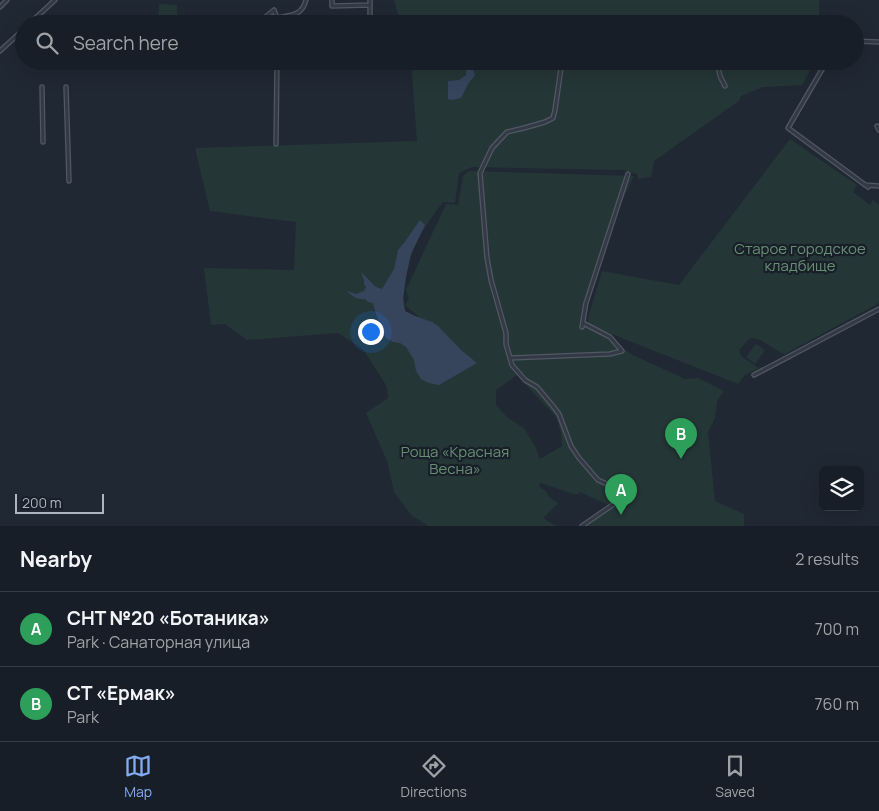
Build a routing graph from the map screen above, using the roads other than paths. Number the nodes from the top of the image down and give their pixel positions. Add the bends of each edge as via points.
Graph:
1 (7, 0) edge
2 (55, 0) edge
3 (306, 0) edge
4 (332, 0) edge
5 (370, 0) edge
6 (370, 5) junction
7 (0, 7) edge
8 (39, 15) edge
9 (268, 15) edge
10 (276, 15) edge
11 (291, 15) edge
12 (370, 15) edge
13 (15, 37) edge
14 (864, 41) edge
15 (879, 42) edge
16 (0, 51) edge
17 (277, 70) edge
18 (561, 70) edge
19 (718, 70) edge
20 (822, 70) edge
21 (725, 86) dead end
22 (42, 87) dead end
23 (66, 87) dead end
24 (877, 126) dead end
25 (879, 130) edge
26 (43, 142) dead end
27 (276, 144) dead end
28 (628, 174) dead end
29 (69, 180) dead end
30 (879, 186) edge
31 (879, 309) edge
32 (510, 358) junction
33 (754, 375) dead end
34 (582, 526) edge

1 - 7 street
2 - 8 street
3 - 11 street via 304,8
4 - 6 street via 332,6
5 - 6 street
6 - 12 street
9 - 10 street via 274,10
13 - 16 street
14 - 15 street
17 - 27 street
18 - 32 street via 553,118 507,132 492,148 480,173 487,258
19 - 21 street
20 - 30 street via 788,128 867,186
22 - 26 street
23 - 29 street
24 - 25 street
28 - 32 street via 582,325 610,337 622,351
31 - 33 street
32 - 34 street via 525,380 536,387 559,414 579,458 598,480 618,489 624,497

